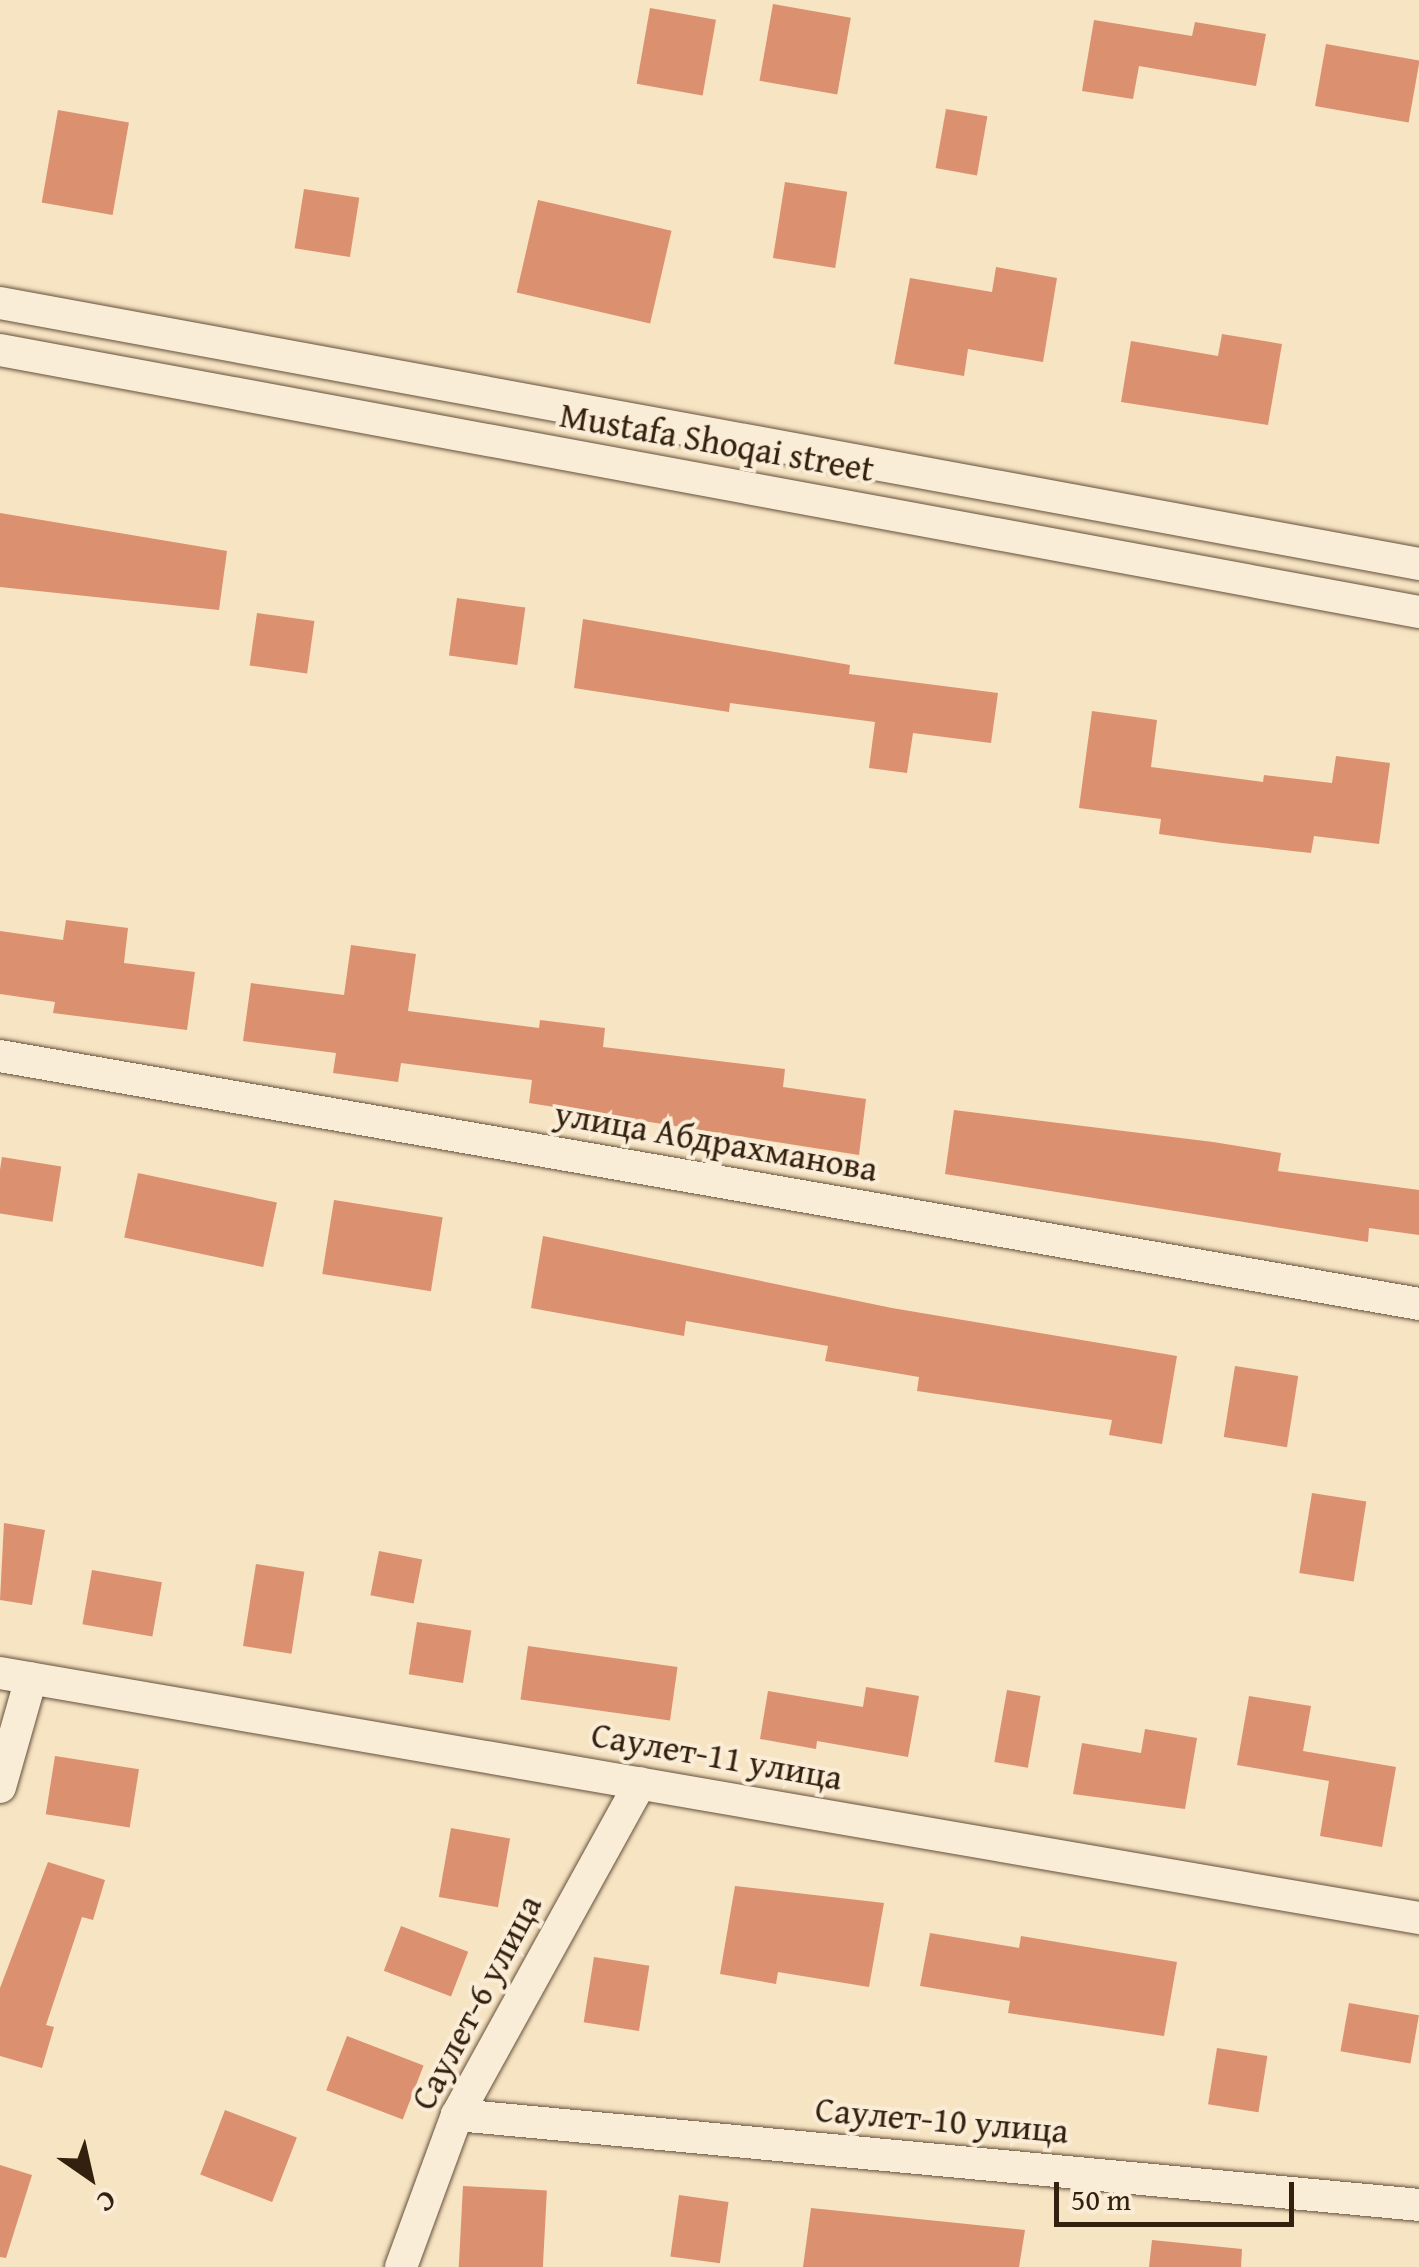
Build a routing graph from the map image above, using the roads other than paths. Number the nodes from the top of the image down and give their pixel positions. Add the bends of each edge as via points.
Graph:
1 (0, 303) edge
2 (0, 350) edge
3 (1419, 564) edge
4 (1419, 612) edge
5 (0, 1056) edge
6 (1419, 1304) edge
7 (16, 1676) edge
8 (640, 1783) junction
9 (0, 1786) edge
10 (1419, 1918) edge
11 (457, 2116) junction
12 (1419, 2205) edge
13 (401, 2267) edge

1 - 3 street, Mustafa Shoqai street
2 - 4 street, Mustafa Shoqai street
5 - 6 street, улица Абдрахманова
7 - 8 street, Саулет-11 улица
7 - 9 street
8 - 10 street, Саулет-11 улица
8 - 11 street, Саулет-6 улица
11 - 12 street, Саулет-10 улица
11 - 13 street, Саулет-6 улица

